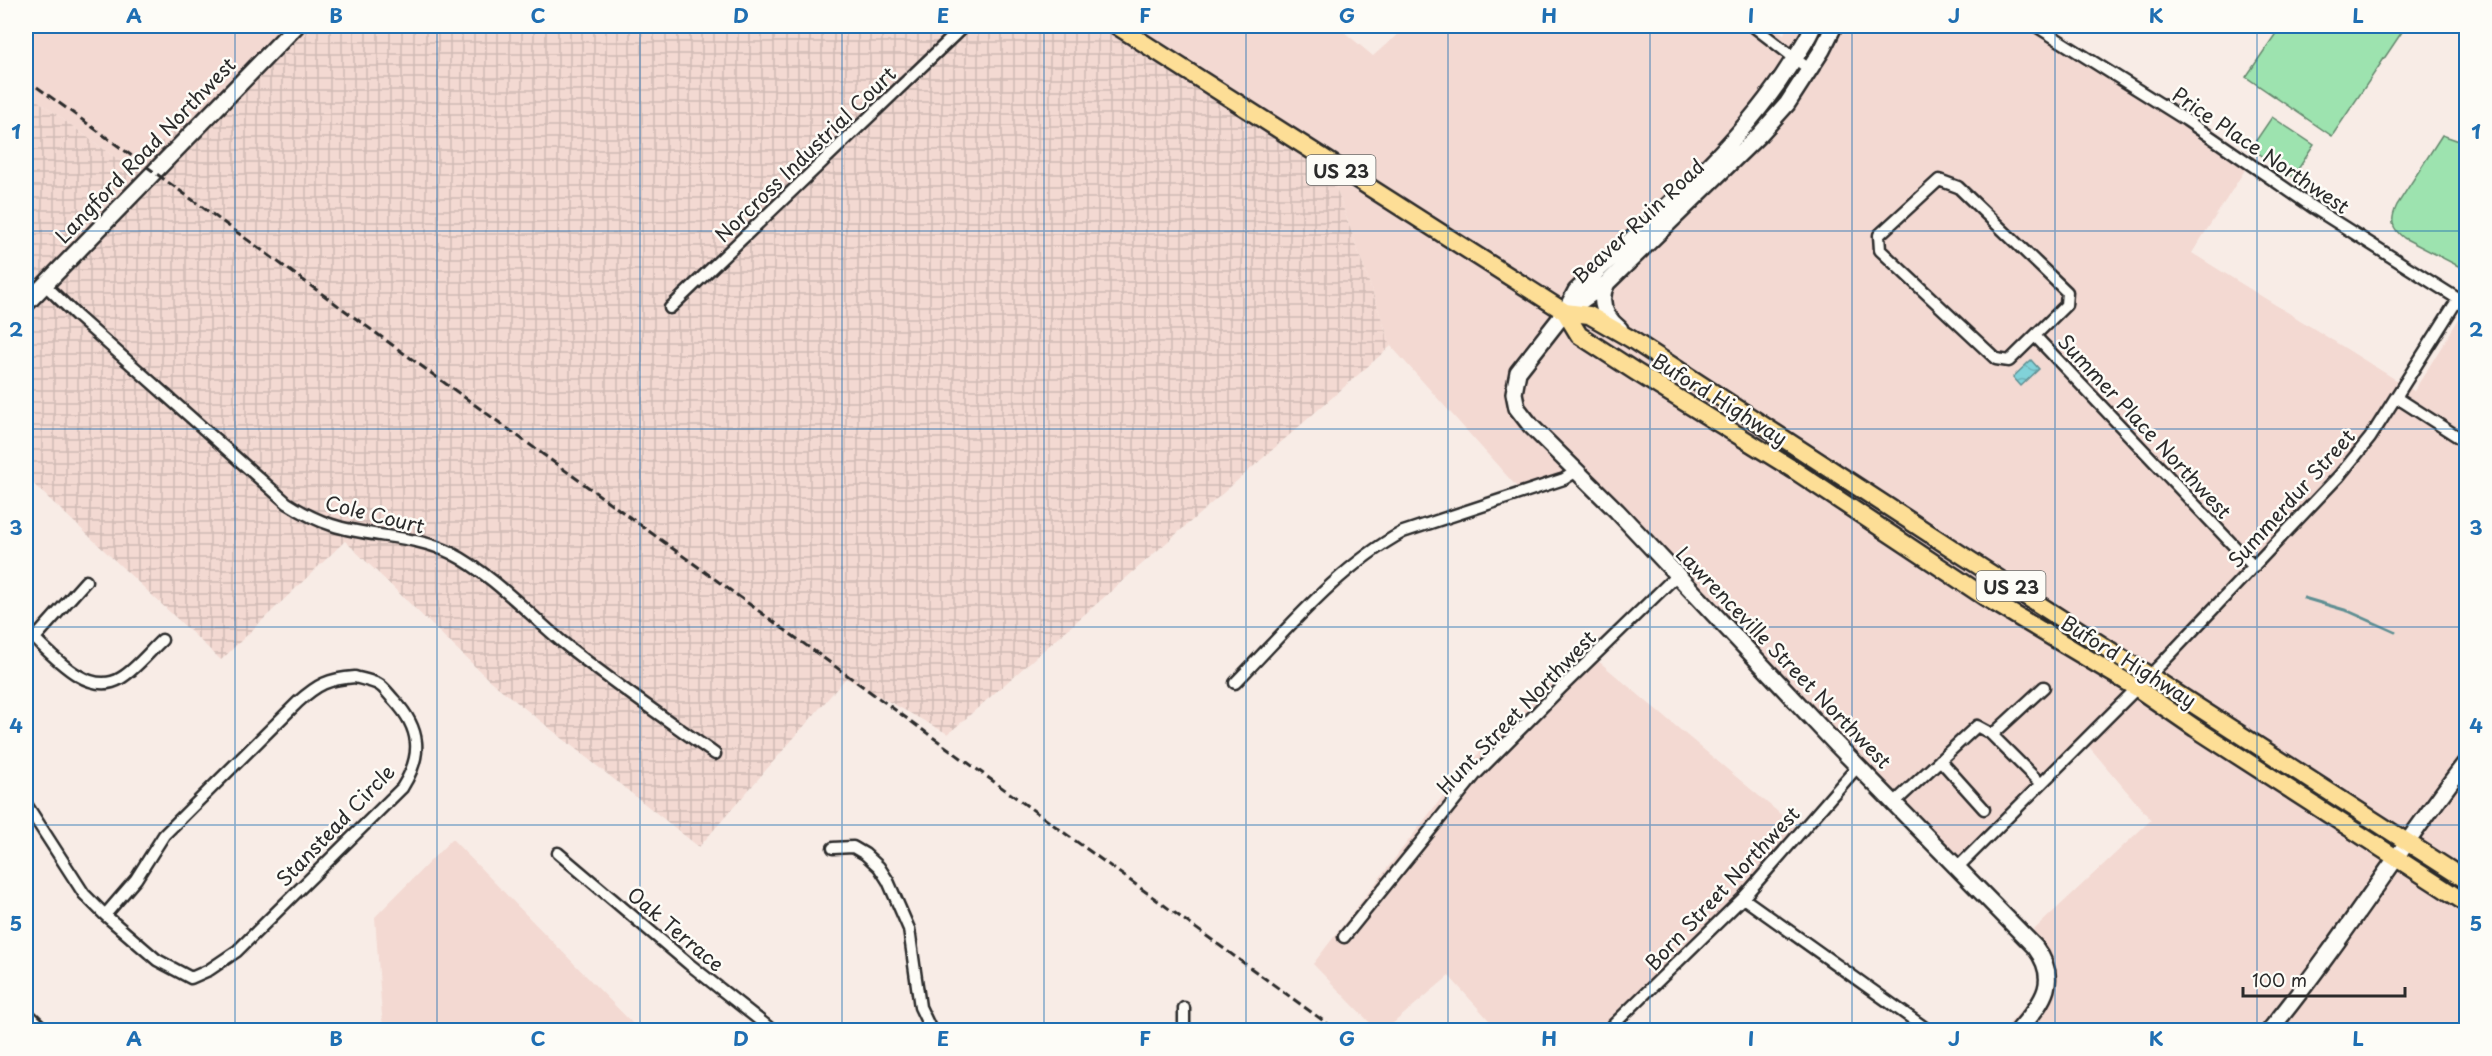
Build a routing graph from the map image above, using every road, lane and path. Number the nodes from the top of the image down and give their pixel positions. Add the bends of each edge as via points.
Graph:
1 (296, 26) edge
2 (964, 26) edge
3 (1117, 26) edge
4 (1753, 26) edge
5 (1813, 26) edge
6 (1834, 26) edge
7 (2036, 26) edge
8 (1794, 59) junction
9 (1810, 70) junction
10 (1607, 283) junction
11 (45, 285) junction
12 (2462, 301) edge
13 (26, 304) edge
14 (670, 308) dead end
15 (1565, 312) junction
16 (2035, 336) junction
17 (1631, 339) junction
18 (2396, 397) junction
19 (2466, 442) edge
20 (1830, 469) junction
21 (1578, 470) junction
22 (1819, 487) junction
23 (2254, 567) junction
24 (1677, 575) junction
25 (86, 581) dead end
26 (26, 630) edge
27 (35, 638) junction
28 (162, 640) dead end
29 (2150, 675) junction
30 (1235, 683) dead end
31 (2044, 687) dead end
32 (2137, 688) junction
33 (1992, 735) junction
34 (715, 754) dead end
35 (1940, 760) junction
36 (2466, 762) edge
37 (1858, 766) junction
38 (2041, 784) junction
39 (1894, 803) junction
40 (26, 804) edge
41 (1984, 809) dead end
42 (2407, 841) junction
43 (832, 848) dead end
44 (558, 853) dead end
45 (2395, 858) junction
46 (1957, 868) junction
47 (2466, 880) edge
48 (1743, 898) junction
49 (2466, 903) edge
50 (105, 915) junction
51 (1344, 937) dead end
52 (1184, 1008) dead end
53 (26, 1012) edge
54 (45, 1030) edge
55 (772, 1030) edge
56 (931, 1030) edge
57 (1184, 1030) edge
58 (1608, 1030) edge
59 (1928, 1030) edge
60 (2019, 1030) edge
61 (2270, 1030) edge

1 - 11 street, Langford Road Northwest
2 - 14 street, Norcross Industrial Court
3 - 15 main road, Buford Highway / US 23
4 - 8 street
5 - 8 street, Beaver Ruin Road
6 - 9 street, Beaver Ruin Road
7 - 12 street, Price Place Northwest
8 - 9 street
8 - 15 street, Beaver Ruin Road via 1759,112 1576,291
9 - 10 street, Beaver Ruin Road via 1760,134
10 - 15 street, Beaver Ruin Road
10 - 17 street via 1602,292 1608,319
11 - 13 street, Langford Road Northwest
11 - 34 street, Cole Court via 287,503 332,526 413,539 451,553
12 - 18 street, Summerdur Street
15 - 17 main road, Buford Highway / US 23 via 1589,315
15 - 21 street, Lawrenceville Street Northwest via 1518,372 1514,393 1524,418
15 - 22 main road, Buford Highway / US 23 via 1579,335
16 - 16 street via 2066,305 2067,292 1958,187 1939,180 1879,235 1880,249 1996,359 2009,361
16 - 23 street, Summer Place Northwest
17 - 20 main road, Buford Highway / US 23
18 - 19 street
18 - 23 street, Summerdur Street via 2339,476
20 - 22 main road
20 - 29 main road, Buford Highway / US 23
21 - 24 street, Lawrenceville Street Northwest
21 - 30 street via 1403,532 1385,542 1331,587
22 - 32 main road, Buford Highway / US 23 via 1985,597
23 - 29 street, Summerdur Street
24 - 37 street, Lawrenceville Street Northwest
24 - 51 street, Hunt Street Northwest via 1475,775
25 - 27 street
26 - 27 street
27 - 28 street via 83,680 101,685 122,678
29 - 32 street, Summerdur Street
29 - 42 main road, Buford Highway / US 23
31 - 33 street
32 - 38 street, Summerdur Street
32 - 45 main road, Buford Highway / US 23
33 - 35 street via 1981,727 1973,728
33 - 38 street
35 - 39 street
35 - 41 street
36 - 42 street
37 - 39 street, Lawrenceville Street Northwest
37 - 48 street, Born Street Northwest
38 - 46 street, Summerdur Street
39 - 46 street, Lawrenceville Street Northwest
40 - 50 street, Stanstead Circle via 84,894
42 - 45 street
42 - 47 main road, Buford Highway / US 23
43 - 56 street via 853,847 865,854 888,881 909,929 920,1007
44 - 55 street, Oak Terrace
45 - 49 main road, Buford Highway / US 23
45 - 61 street
46 - 60 street, Lawrenceville Street Northwest via 2035,947 2045,963 2048,982 2044,997
48 - 58 street, Born Street Northwest
48 - 59 street
50 - 50 street, Stanstead Circle via 157,960 191,978 209,970 237,951 402,788 412,772 417,752 414,731 405,712 379,685 355,677 333,678 314,687 164,834 136,879
52 - 57 street
53 - 54 street

